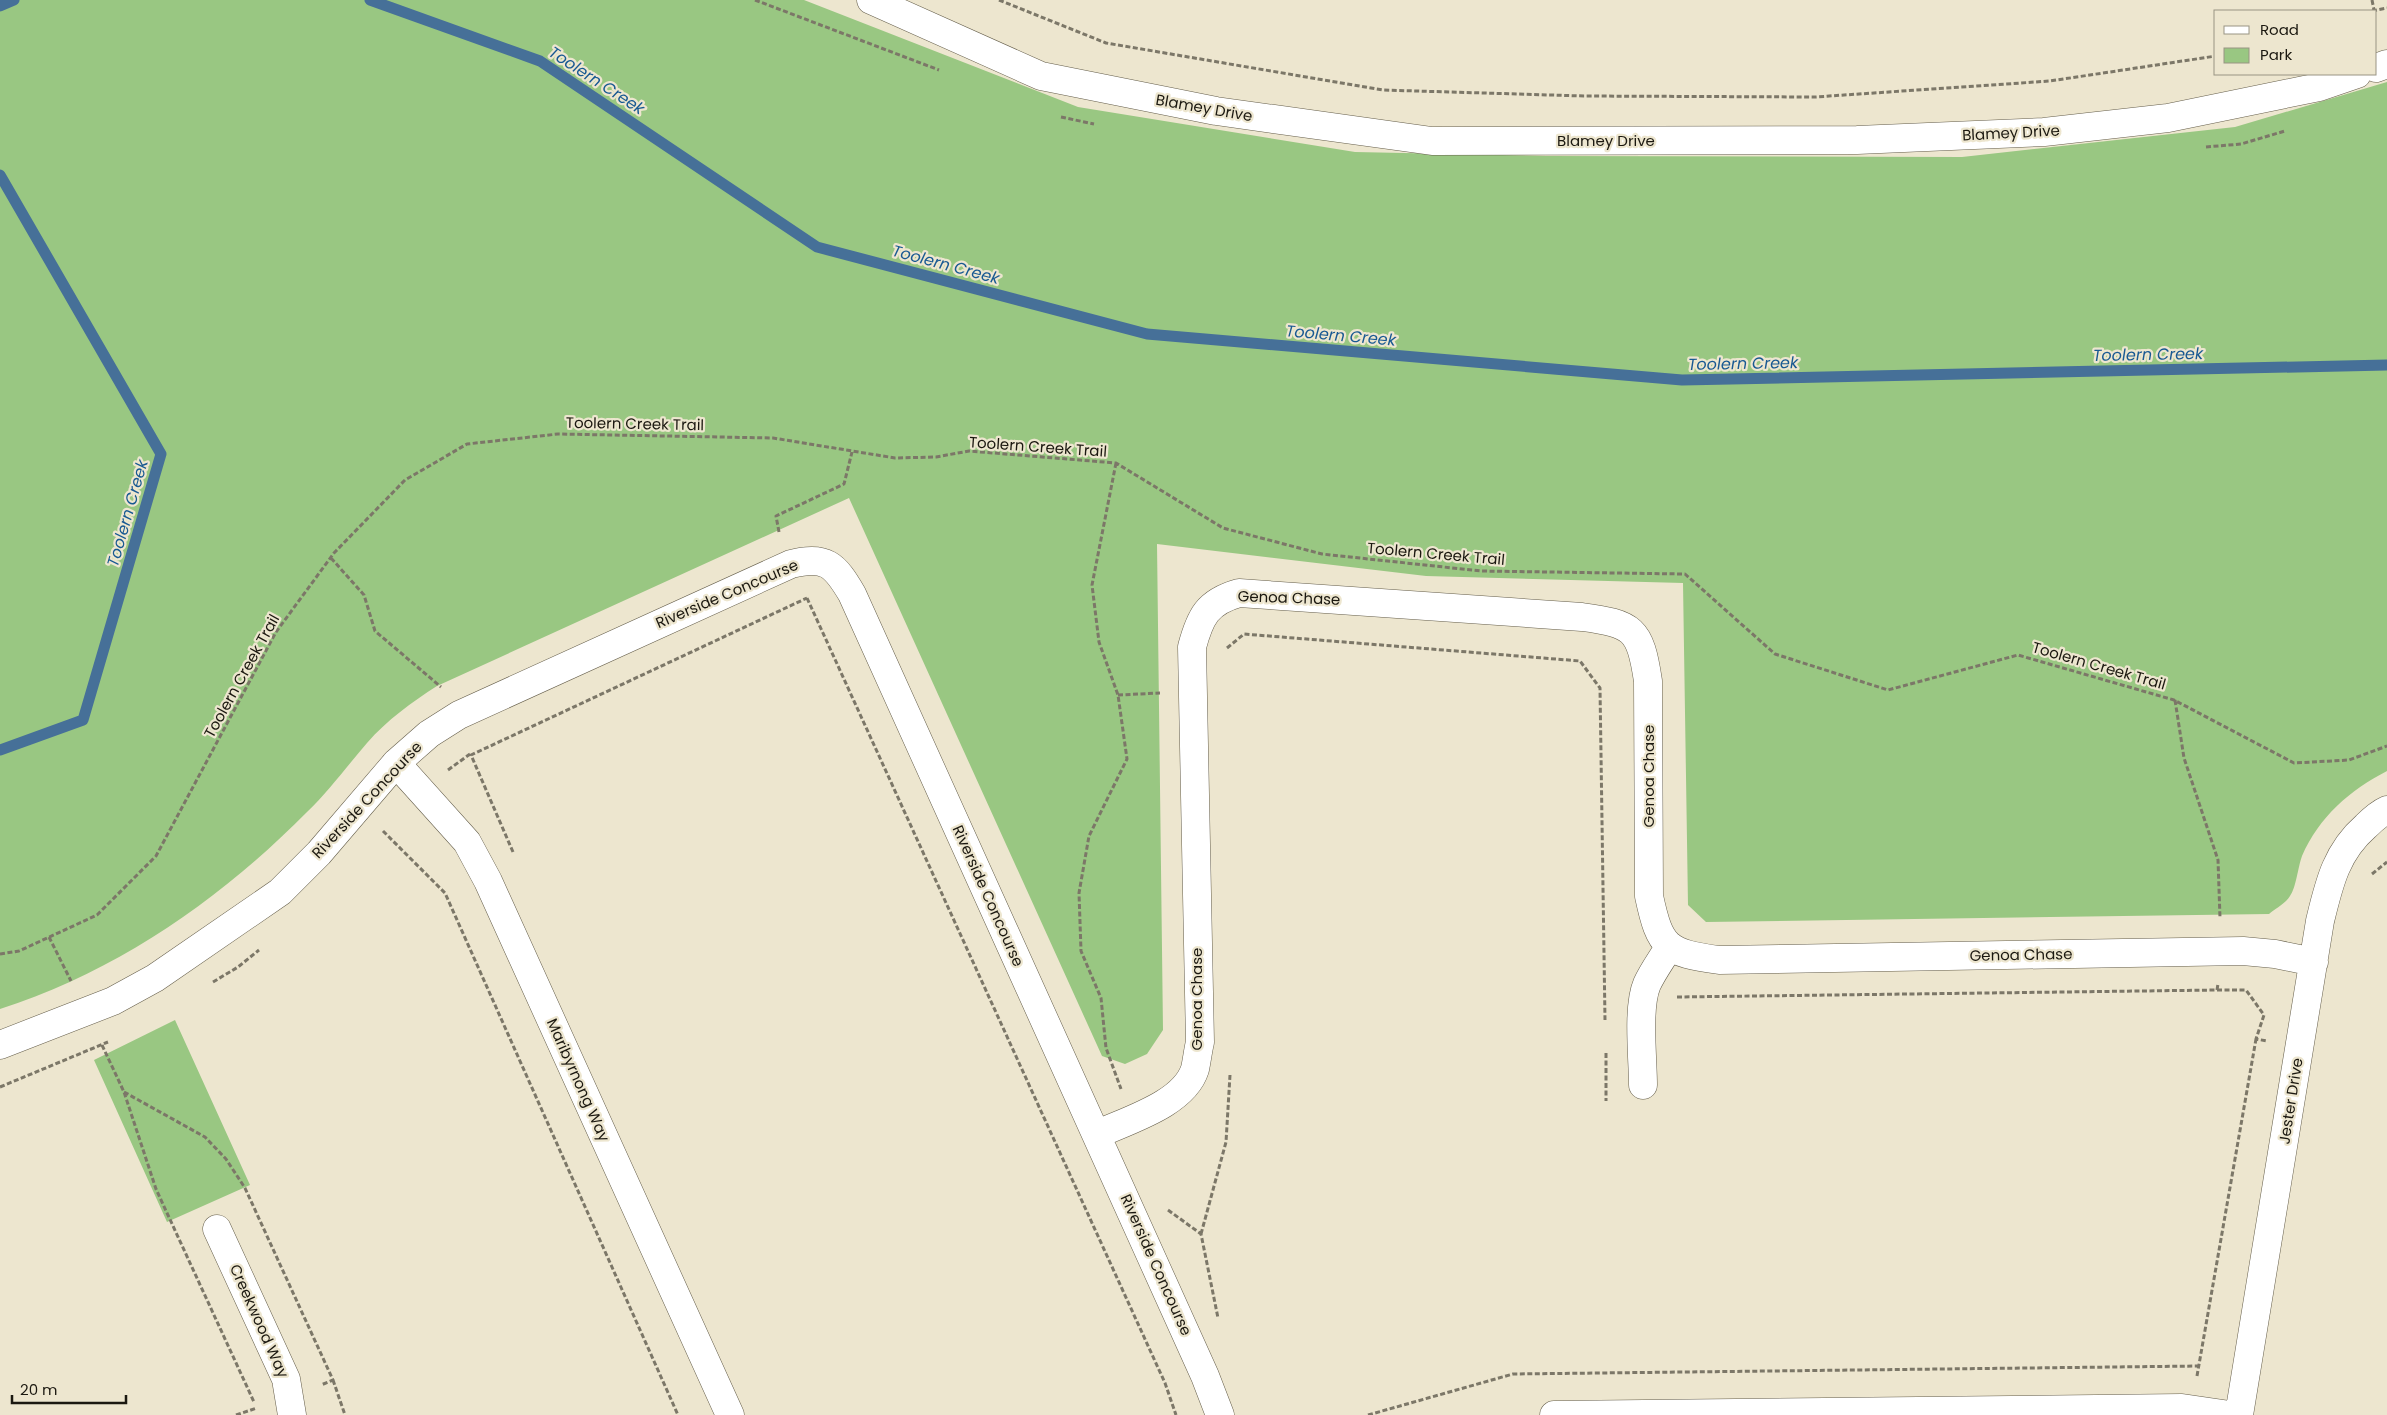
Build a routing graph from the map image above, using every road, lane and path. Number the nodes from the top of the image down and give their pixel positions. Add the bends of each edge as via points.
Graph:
1 (871, 0) edge
2 (999, 0) edge
3 (2372, 0) edge
4 (2387, 8) edge
5 (2373, 10) edge
6 (2214, 56) edge
7 (2355, 75) edge
8 (1116, 464) junction
9 (331, 558) junction
10 (807, 598) dead end
11 (1225, 650) dead end
12 (1192, 692) junction
13 (1118, 695) junction
14 (2174, 700) junction
15 (459, 715) junction
16 (2387, 746) edge
17 (471, 755) dead end
18 (396, 764) junction
19 (2387, 810) edge
20 (383, 830) dead end
21 (49, 937) junction
22 (1669, 947) junction
23 (2221, 952) junction
24 (0, 954) edge
25 (2314, 962) junction
26 (88, 1013) junction
27 (1605, 1026) dead end
28 (2256, 1039) dead end
29 (0, 1045) edge
30 (1605, 1045) dead end
31 (1230, 1073) dead end
32 (1643, 1085) dead end
33 (1606, 1101) dead end
34 (1133, 1118) junction
35 (1098, 1134) junction
36 (1163, 1207) dead end
37 (217, 1229) dead end
38 (1201, 1234) junction
39 (1219, 1320) dead end
40 (2198, 1366) junction
41 (333, 1380) dead end
42 (2191, 1409) junction
43 (236, 1415) edge
44 (292, 1415) edge
45 (345, 1415) edge
46 (678, 1415) edge
47 (730, 1415) edge
48 (1220, 1415) edge
49 (1368, 1415) edge
50 (1554, 1415) edge
51 (2230, 1415) edge
52 (2239, 1415) edge

1 - 7 street, Blamey Drive via 1041,76 1216,111 1432,141 1857,140 2044,132 2168,118 2319,87
2 - 6 path via 1106,43 1383,90 1584,96 1815,97 2050,82
3 - 5 path
4 - 5 path
8 - 9 path, Toolern Creek Trail via 969,451 936,457 895,458 754,437 558,434 467,444 405,480
8 - 13 path via 1092,585 1099,642
8 - 14 path, Toolern Creek Trail via 1222,528 1322,554 1482,571 1685,574 1775,654 1888,690 2018,655
9 - 15 path via 364,595 375,631 449,694
9 - 21 path, Toolern Creek Trail via 276,632 156,856 97,914
10 - 17 path
11 - 27 path via 1244,634 1580,662 1600,688
12 - 13 path
12 - 22 street, Genoa Chase via 1192,648 1198,625 1209,607 1239,593 1582,617 1626,626 1636,636 1646,663 1649,896 1655,923
12 - 34 street, Genoa Chase via 1200,1042 1194,1070 1184,1088 1161,1106
13 - 34 path via 1127,760 1089,836 1079,893 1081,951 1101,998 1108,1055
14 - 16 path, Toolern Creek Trail via 2294,763 2349,760
14 - 23 path via 2184,758 2218,860
15 - 18 street, Riverside Concourse via 429,734
15 - 35 street, Riverside Concourse via 791,564 807,560 826,562 840,573 852,594
18 - 26 street, Riverside Concourse via 319,853 280,892 155,978
18 - 47 street, Maribyrnong Way via 467,842 488,881
19 - 25 street, Jester Drive via 2350,839 2330,877
20 - 46 path via 445,893
21 - 24 path, Toolern Creek Trail via 19,951
21 - 26 path
22 - 23 street, Genoa Chase via 1687,955 1718,960
22 - 32 street via 1646,985 1642,1010
23 - 25 street, Genoa Chase via 2275,954
25 - 52 street, Jester Drive
26 - 29 street, Riverside Concourse
26 - 43 path via 124,1092 156,1189 257,1408
28 - 40 path
30 - 33 path
31 - 38 path via 1226,1142
34 - 35 street, Genoa Chase
35 - 48 street, Riverside Concourse
36 - 38 path
37 - 44 street, Creekwood Way via 286,1379
38 - 39 path
40 - 42 path
40 - 49 path via 1513,1374
41 - 45 path
42 - 50 street
42 - 51 street

